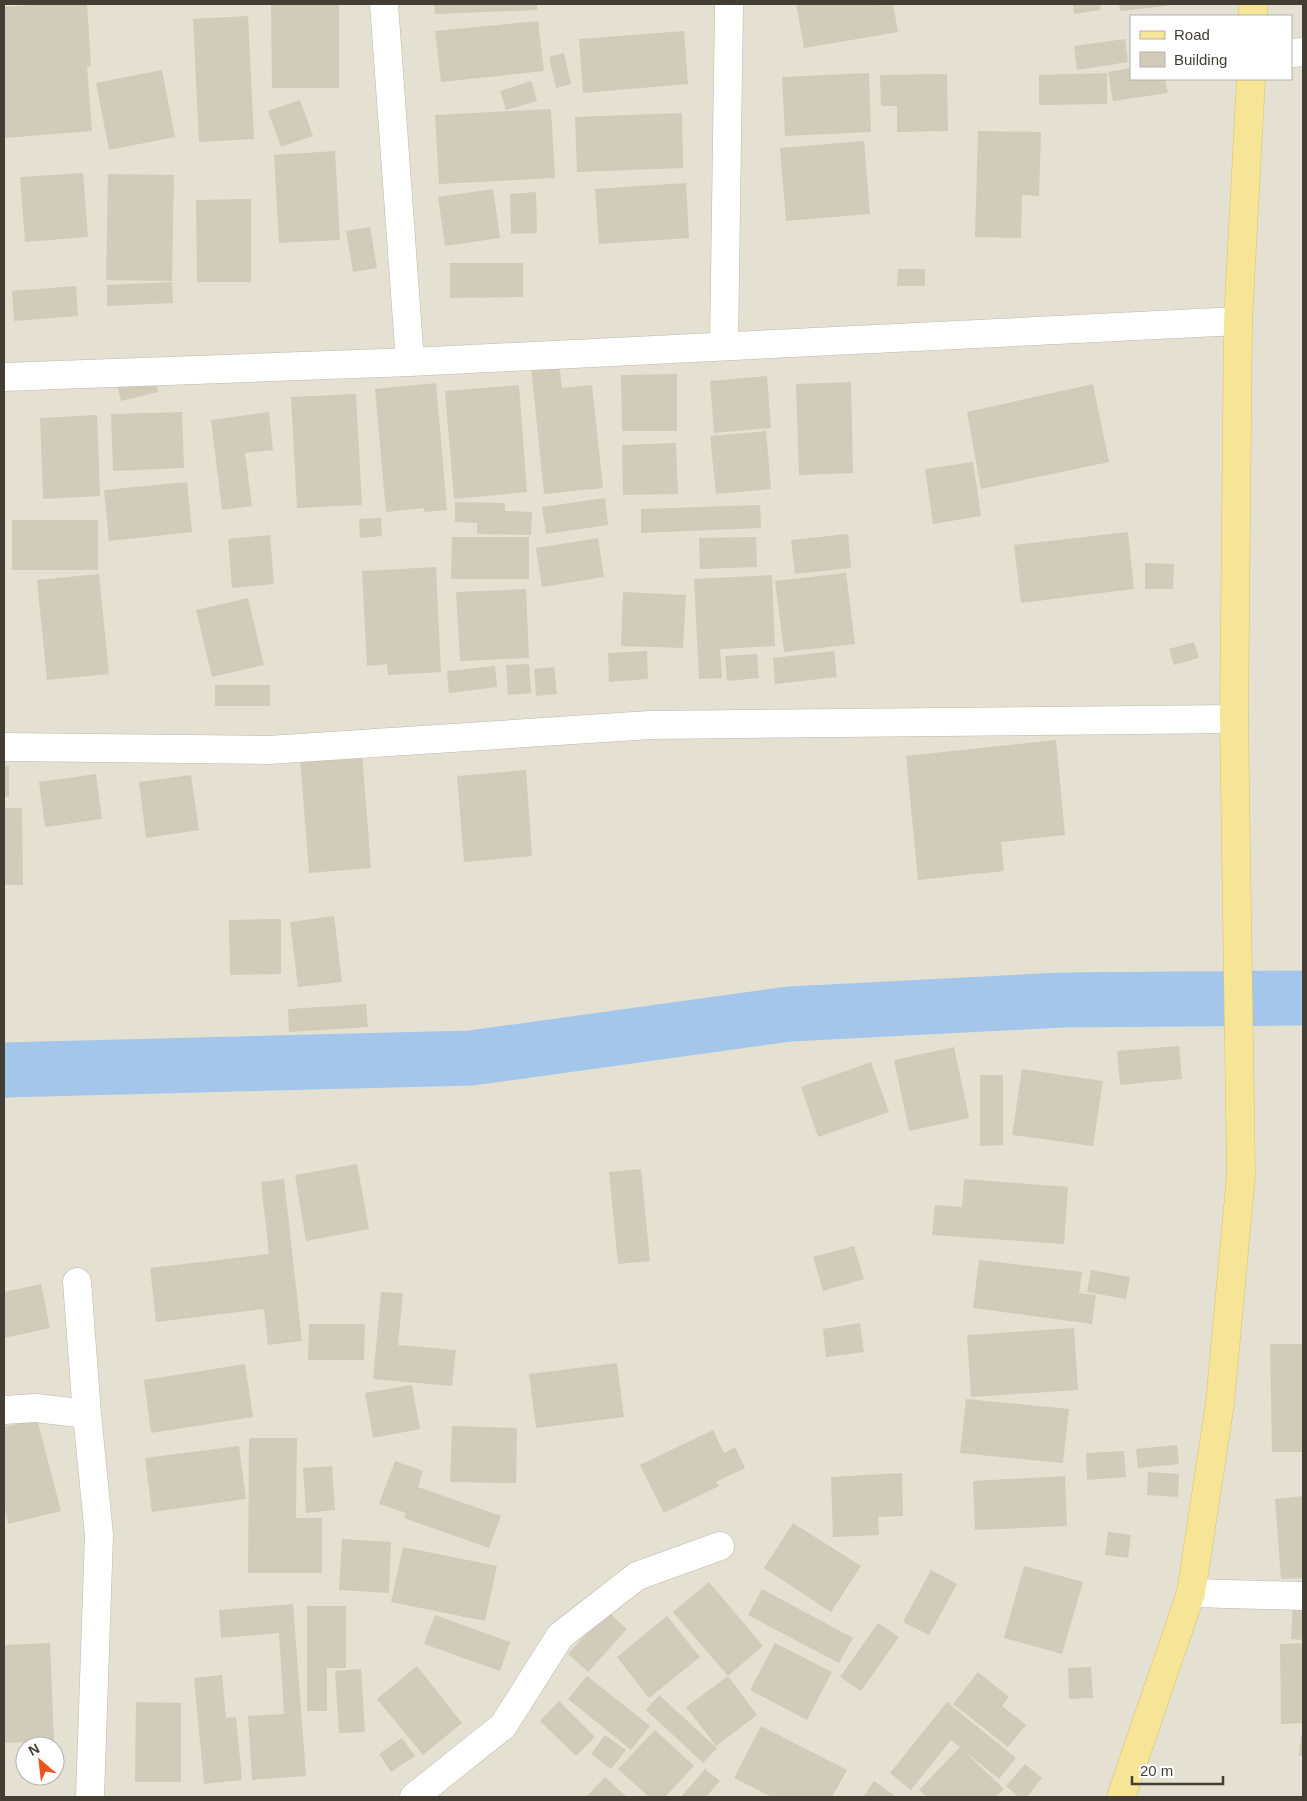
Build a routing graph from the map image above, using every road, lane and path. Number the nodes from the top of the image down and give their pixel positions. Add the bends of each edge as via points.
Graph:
1 (384, 4) edge
2 (729, 4) edge
3 (1251, 80) edge
4 (1238, 321) junction
5 (724, 345) junction
6 (410, 362) junction
7 (4, 377) edge
8 (1234, 719) junction
9 (4, 747) edge
10 (77, 1282) dead end
11 (4, 1410) edge
12 (87, 1414) junction
13 (720, 1546) dead end
14 (1191, 1593) junction
15 (1303, 1596) edge
16 (90, 1797) edge
17 (414, 1797) edge
18 (1121, 1797) edge

1 - 6 street
2 - 5 street
3 - 4 main road
4 - 5 street
4 - 8 main road
5 - 6 street
6 - 7 street
8 - 9 street via 650,725 268,750
8 - 14 main road via 1241,1175 1220,1403
10 - 12 street
11 - 12 street via 36,1408
12 - 16 street via 99,1535
13 - 17 street via 637,1576 560,1636 503,1726
14 - 15 street
14 - 18 main road

